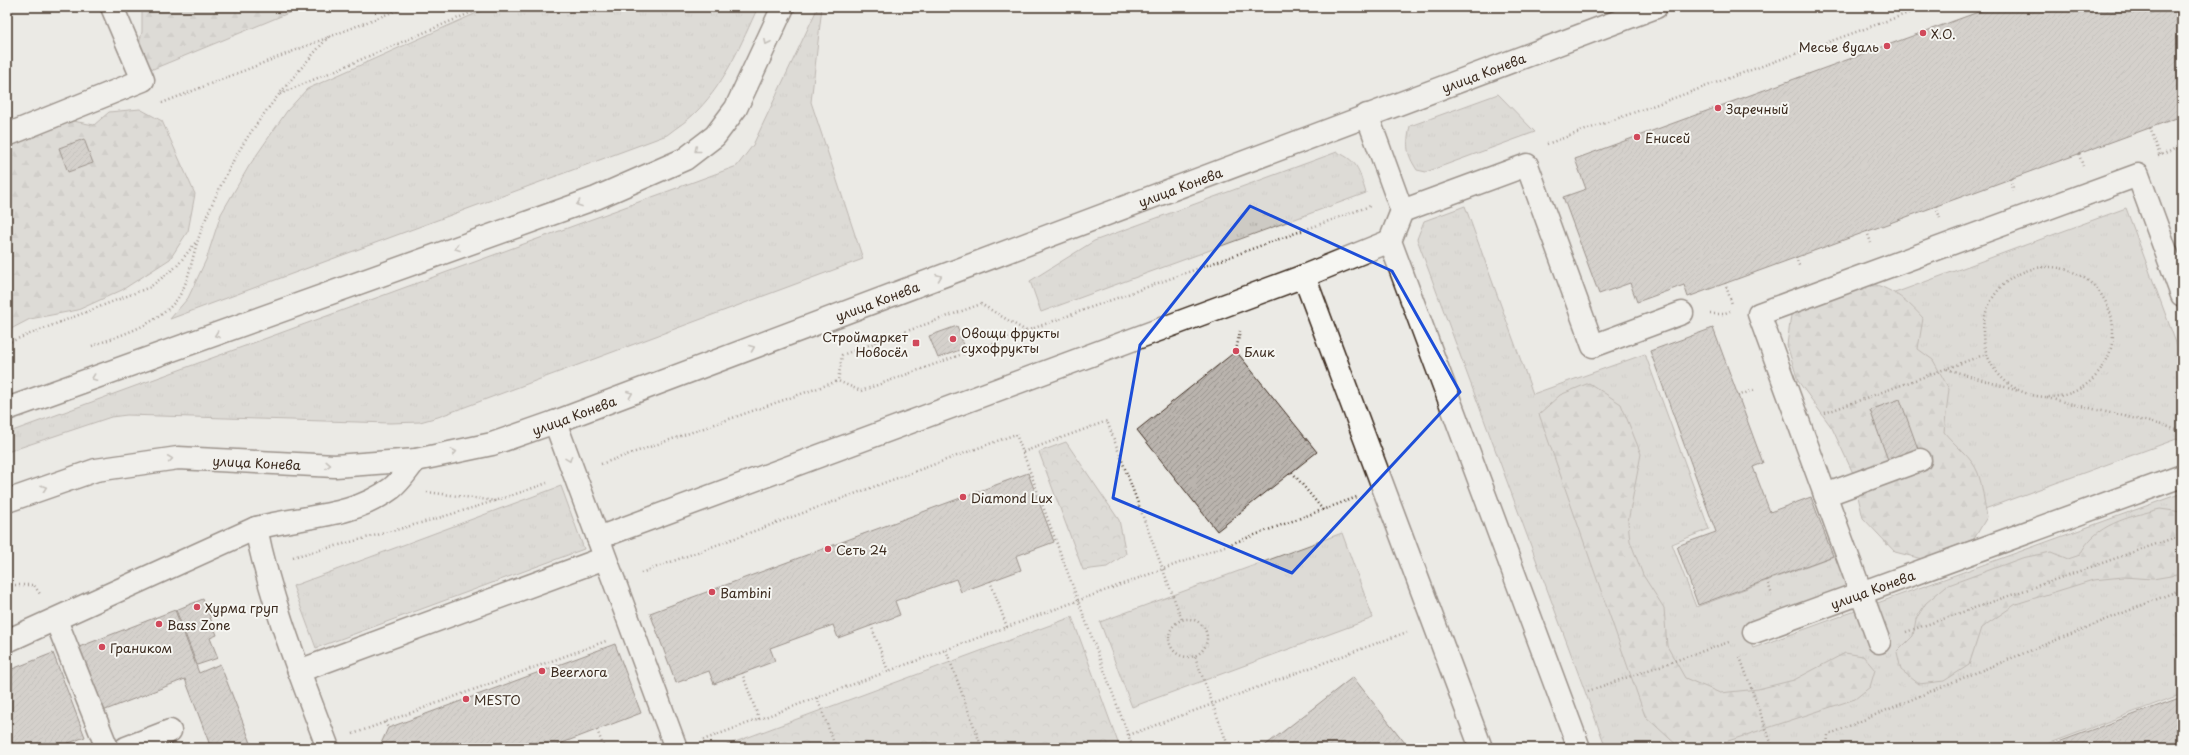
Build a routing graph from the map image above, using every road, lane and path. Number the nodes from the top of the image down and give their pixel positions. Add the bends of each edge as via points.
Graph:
1 (112, 7) edge
2 (405, 7) edge
3 (484, 7) edge
4 (783, 7) edge
5 (1656, 7) edge
6 (1925, 7) edge
7 (330, 35) junction
8 (143, 80) junction
9 (277, 95) junction
10 (1367, 115) junction
11 (2150, 128) dead end
12 (7, 136) edge
13 (1566, 138) dead end
14 (2182, 144) edge
15 (2171, 151) dead end
16 (2079, 154) dead end
17 (2160, 155) dead end
18 (2084, 167) dead end
19 (2010, 179) dead end
20 (2015, 192) dead end
21 (1399, 204) junction
22 (1936, 206) dead end
23 (1940, 219) dead end
24 (1867, 231) dead end
25 (198, 240) junction
26 (1390, 240) junction
27 (1872, 245) dead end
28 (1796, 257) dead end
29 (1801, 270) dead end
30 (1304, 276) junction
31 (1725, 283) dead end
32 (2182, 294) edge
33 (1730, 296) dead end
34 (1682, 313) dead end
35 (1026, 331) junction
36 (1240, 334) dead end
37 (7, 343) edge
38 (85, 348) dead end
39 (1236, 351) dead end
40 (1986, 354) junction
41 (1946, 369) junction
42 (838, 380) junction
43 (1757, 389) dead end
44 (2025, 393) junction
45 (1738, 396) dead end
46 (2043, 397) junction
47 (7, 409) edge
48 (555, 422) junction
49 (1799, 423) junction
50 (2182, 432) edge
51 (1023, 452) junction
52 (416, 460) junction
53 (1920, 460) dead end
54 (1292, 472) dead end
55 (574, 473) junction
56 (2182, 476) edge
57 (393, 487) junction
58 (1383, 487) junction
59 (1825, 495) junction
60 (7, 500) edge
61 (498, 501) junction
62 (1322, 510) junction
63 (256, 528) junction
64 (2182, 535) edge
65 (601, 548) junction
66 (264, 564) junction
67 (1163, 569) junction
68 (638, 574) dead end
69 (1767, 580) dead end
70 (990, 581) dead end
71 (2182, 589) edge
72 (1772, 594) dead end
73 (1862, 594) junction
74 (1078, 601) junction
75 (56, 620) junction
76 (1182, 620) junction
77 (1434, 622) junction
78 (871, 625) dead end
79 (1007, 627) junction
80 (632, 631) junction
81 (1754, 632) joint
82 (1734, 640) junction
83 (7, 641) edge
84 (1879, 642) joint
85 (946, 650) junction
86 (1195, 657) junction
87 (299, 671) junction
88 (888, 671) junction
89 (742, 673) dead end
90 (817, 698) junction
91 (1561, 700) junction
92 (1213, 704) junction
93 (759, 719) junction
94 (385, 722) junction
95 (388, 728) dead end
96 (597, 730) dead end
97 (170, 731) dead end
98 (351, 735) dead end
99 (1129, 735) junction
100 (700, 741) dead end
101 (107, 748) edge
102 (126, 748) edge
103 (328, 748) edge
104 (604, 748) edge
105 (676, 748) edge
106 (836, 748) edge
107 (982, 748) edge
108 (1133, 748) edge
109 (1229, 748) edge
110 (1481, 748) edge
111 (1579, 748) edge
112 (1773, 748) edge
113 (1827, 748) edge

1 - 8 main road
2 - 7 path
3 - 9 path
4 -> 47 main road via 736,108 714,136 685,159 589,200
5 - 10 main road, улица Конева
6 - 13 path
7 - 8 path via 154,106
7 - 9 path
8 - 12 main road
9 - 25 path via 232,165
10 - 21 main road
48 -> 10 main road, улица Конева
11 - 17 path
14 - 15 path
16 - 18 path
19 - 20 path
21 - 26 main road
21 - 34 main road via 1527,165 1593,346
21 - 35 path
22 - 23 path
24 - 27 path
25 - 37 path via 177,266 150,287
25 - 38 path via 187,277 175,302 160,316 135,330
26 - 30 main road
26 - 91 main road
28 - 29 path
30 - 58 main road
30 - 65 main road
31 - 33 path
32 - 49 main road via 2138,175 1759,314
35 - 42 path via 861,391
35 - 42 path via 982,304 842,356
36 - 39 path
40 - 41 path
40 - 44 path via 1999,375 2008,384
40 - 46 path via 1982,336 1984,317 1990,300 2002,285 2034,267 2053,266 2071,270 2087,279 2101,293 2110,309 2114,327 2112,346 2105,363 2084,386 2062,396
41 - 44 path
41 - 49 path
42 - 55 path
43 - 45 path
44 - 46 path
46 - 50 path
52 -> 48 main road, улица Конева via 492,444
48 -> 55 main road
49 - 59 main road
51 - 67 path via 1107,421
51 - 68 path via 1016,434
51 - 74 path
52 - 57 main road
60 -> 52 main road, улица Конева via 96,470 178,458 335,466
53 - 59 main road
54 - 62 path
55 - 61 path
55 - 65 main road
56 - 73 main road, улица Конева
57 - 61 path
57 - 63 main road via 360,507
58 - 62 path
58 - 77 main road
59 - 73 main road
61 - 66 path via 398,530
62 - 67 path
63 - 66 main road
63 - 75 main road
64 - 84 path
65 - 80 main road
65 - 87 main road
66 - 87 main road
67 - 74 path
67 - 76 path
69 - 72 path
70 - 79 path
71 - 113 path via 1828,735
73 - 81 main road, улица Конева
73 - 84 main road
74 - 79 path
74 - 99 path
75 - 83 main road
75 - 101 main road
76 - 86 path via 1192,619 1201,623 1207,632 1208,642 1203,651
76 - 86 path via 1173,626 1169,635 1170,645 1176,654 1185,658
77 - 92 path
77 - 110 main road
78 - 88 path
79 - 85 path
80 - 94 path
80 - 105 main road
81 - 82 path
82 - 91 path
82 - 112 path
85 - 88 path
85 - 107 path
86 - 92 path
87 - 103 main road
88 - 90 path
89 - 93 path
90 - 93 path
90 - 106 path
91 - 111 main road
92 - 99 path
92 - 109 path
93 - 100 path
94 - 95 path
94 - 98 path
96 - 104 path
97 - 102 main road
99 - 108 path

